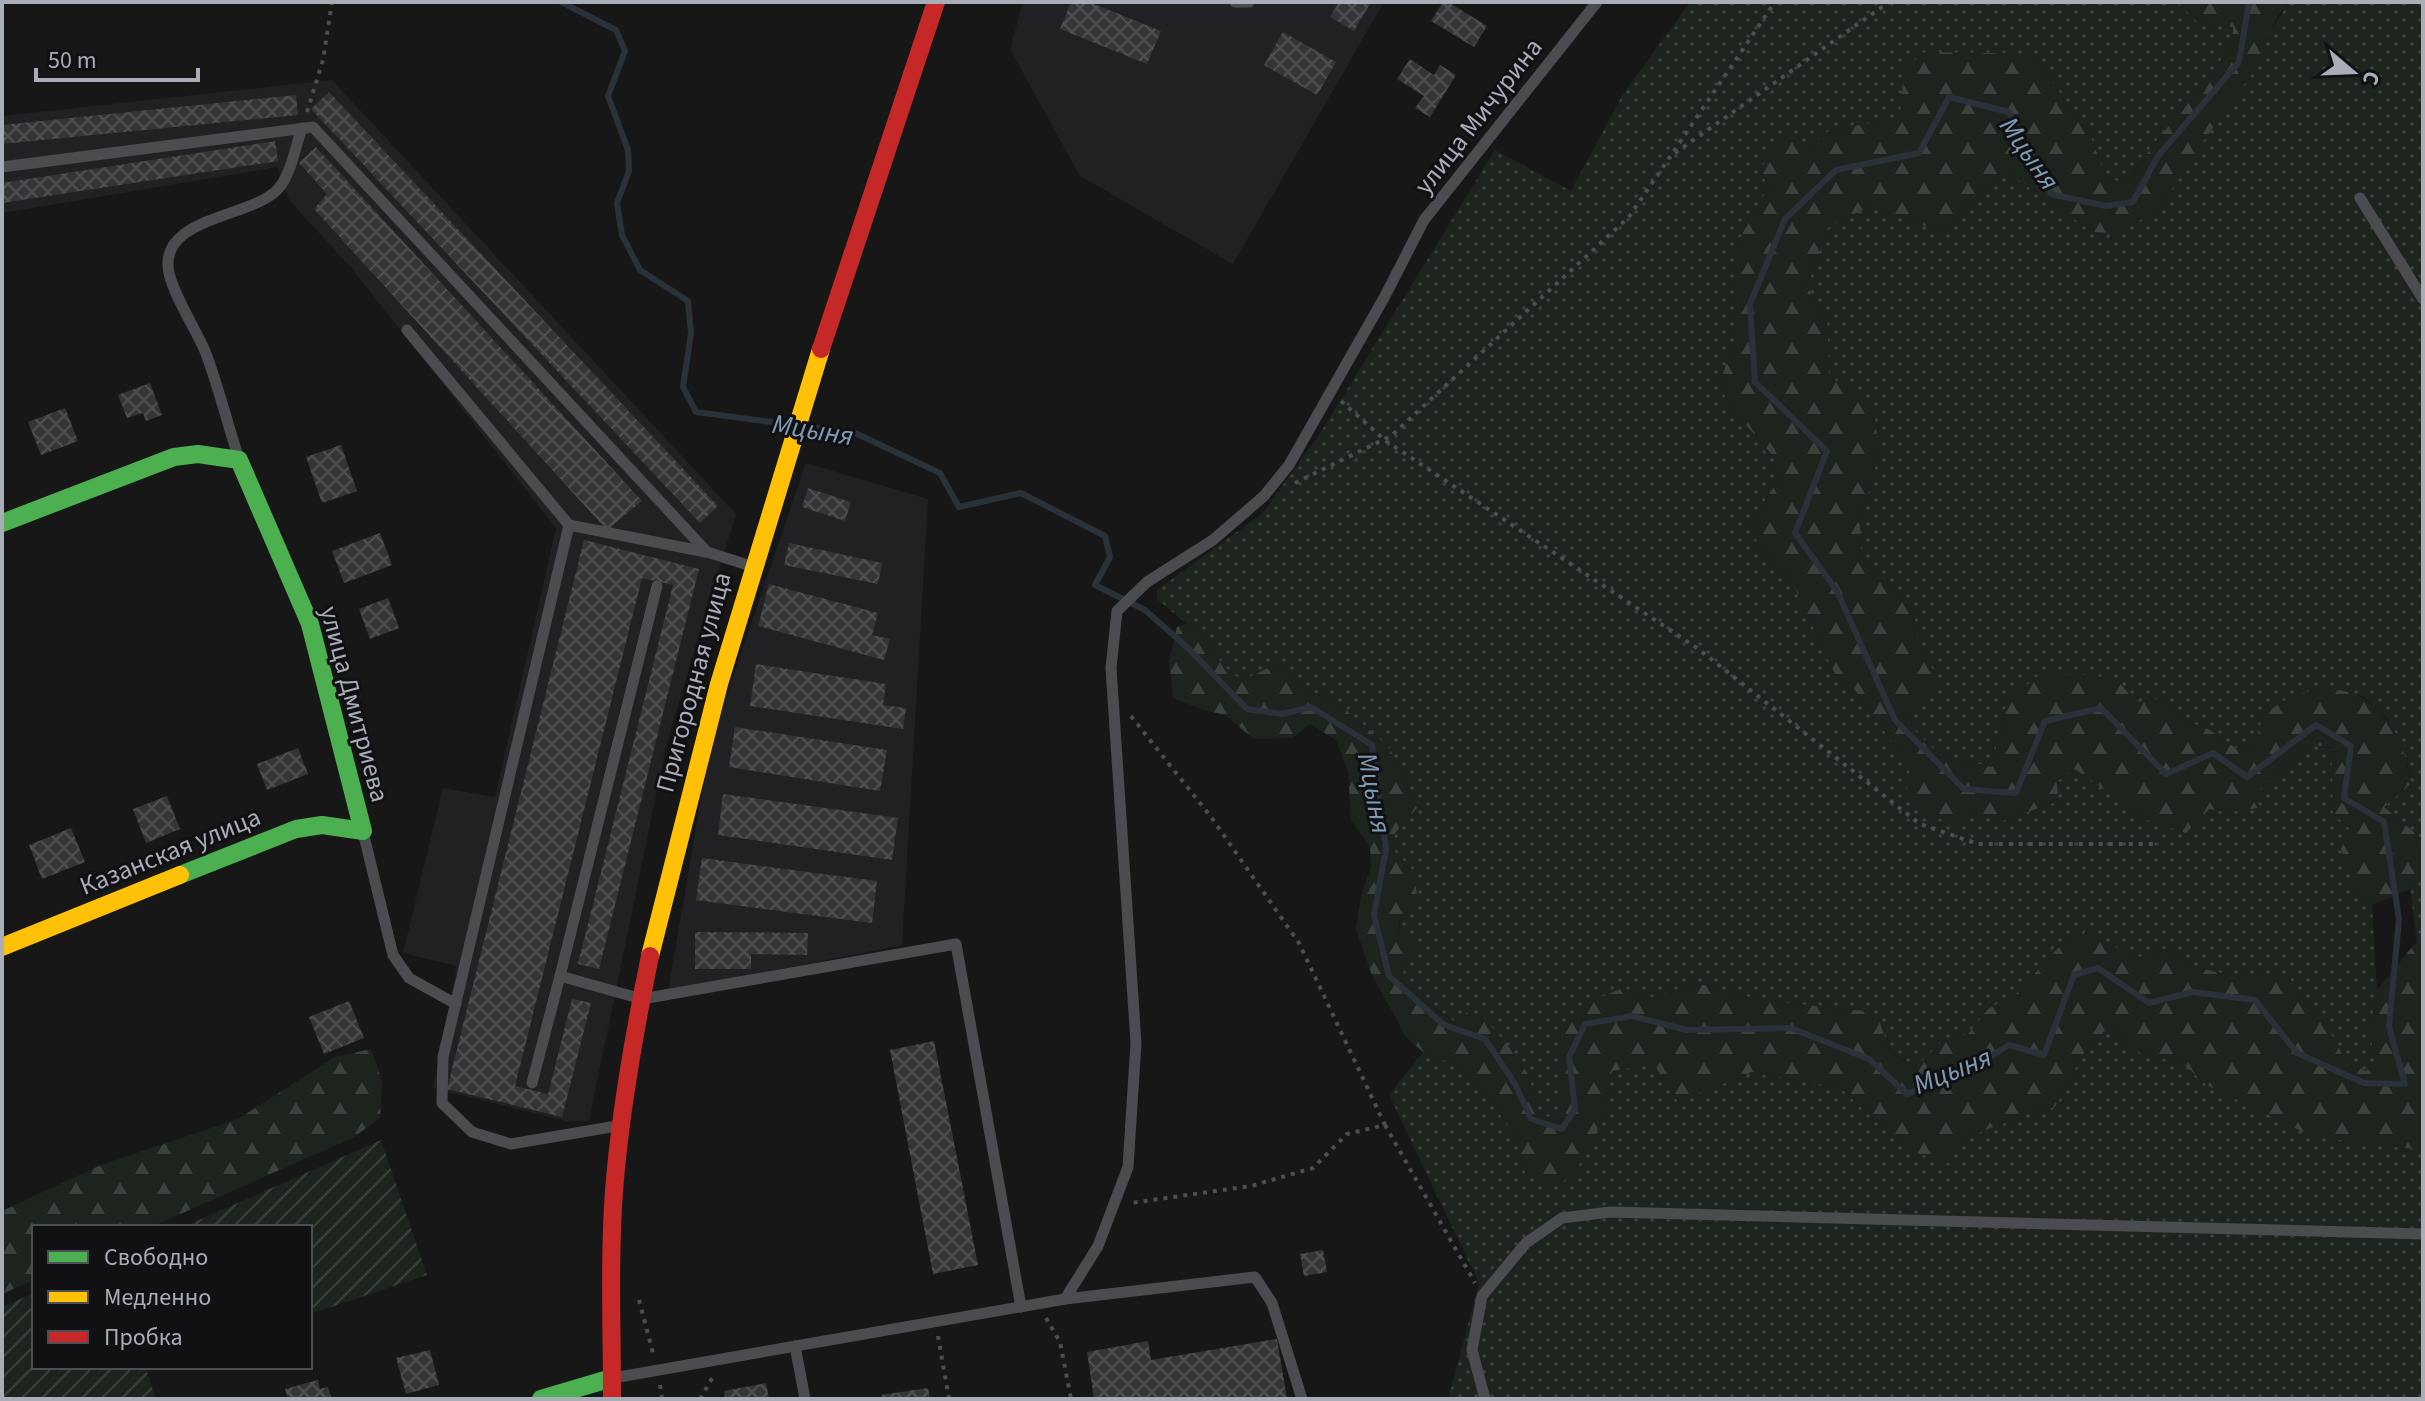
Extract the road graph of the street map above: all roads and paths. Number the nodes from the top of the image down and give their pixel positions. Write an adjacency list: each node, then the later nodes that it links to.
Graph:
1 (332, 2): 8 (path)
2 (936, 2): 20 (street, Пригородная улица)
3 (1235, 2): 4 (lane)
4 (1249, 2)
5 (1597, 2): 14 (lane, улица Мичурина)
6 (1775, 2): 9 (path)
7 (1889, 2): 9 (path)
8 (302, 128): 10 (lane); 15 (lane); 19 (lane)
9 (1670, 156): 16 (path)
10 (2, 167)
11 (2360, 198): 12 (lane)
12 (2423, 299)
13 (407, 330): 18 (lane)
14 (1331, 392): 16 (lane, улица Мичурина); 24 (path)
15 (239, 460): 17 (street); 23 (street, улица Дмитриева)
16 (1264, 496): 22 (lane, улица Мичурина)
17 (2, 523)
18 (569, 525): 19 (lane); 28 (lane)
19 (707, 552): 20 (lane)
20 (751, 567): 27 (street, Пригородная улица)
21 (657, 586): 26 (lane)
22 (1112, 692): 30 (path); 32 (lane)
23 (363, 831): 25 (street, Казанская улица); 28 (lane)
24 (2159, 844)
25 (2, 947)
26 (560, 976): 27 (lane); 29 (lane)
27 (642, 999): 31 (street, Пригородная улица); 37 (lane)
28 (456, 1004): 31 (lane)
29 (532, 1083)
30 (1385, 1125): 32 (path); 34 (path)
31 (621, 1126): 40 (street, Пригородная улица)
32 (1113, 1206): 35 (lane)
33 (2423, 1234): 34 (lane)
34 (1482, 1296): 47 (lane)
35 (1065, 1299): 36 (lane); 46 (lane)
36 (1038, 1304): 37 (lane); 45 (path)
37 (1021, 1307): 38 (lane)
38 (935, 1322): 39 (lane); 44 (path)
39 (795, 1346): 40 (lane); 43 (lane)
40 (612, 1378): 41 (street); 42 (street, Пригородная улица)
41 (541, 1399)
42 (612, 1399)
43 (805, 1399)
44 (949, 1399)
45 (1071, 1399)
46 (1302, 1399)
47 (1485, 1399)

